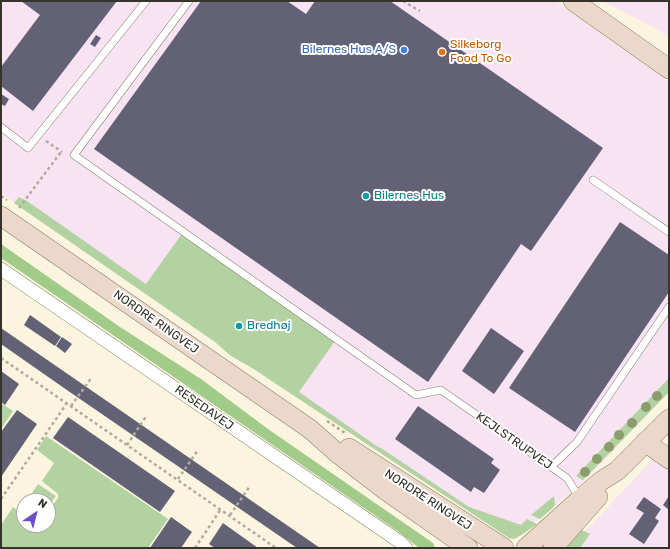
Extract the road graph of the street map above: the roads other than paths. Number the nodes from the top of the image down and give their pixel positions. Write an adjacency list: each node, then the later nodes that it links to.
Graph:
1 (146, 1): 5 (lane)
2 (189, 1): 15 (lane, KEJLSTRUPVEJ)
3 (573, 1): 4 (main road)
4 (669, 69)
5 (1, 127)
6 (593, 180): 8 (lane)
7 (1, 216): 12 (main road, NORDRE RINGVEJ)
8 (669, 232)
9 (1, 269): 18 (street, RESEDAVEJ)
10 (669, 307): 15 (lane)
11 (669, 419): 13 (main road)
12 (310, 429): 19 (main road, NORDRE RINGVEJ); 20 (main road, NORDRE RINGVEJ)
13 (645, 442): 14 (main road); 16 (main road)
14 (669, 459)
15 (551, 467): 17 (lane, KEJLSTRUPVEJ)
16 (617, 471): 17 (main road); 22 (main road)
17 (580, 499): 21 (main road)
18 (406, 548)
19 (468, 548)
20 (504, 548)
21 (526, 548)
22 (553, 548)

